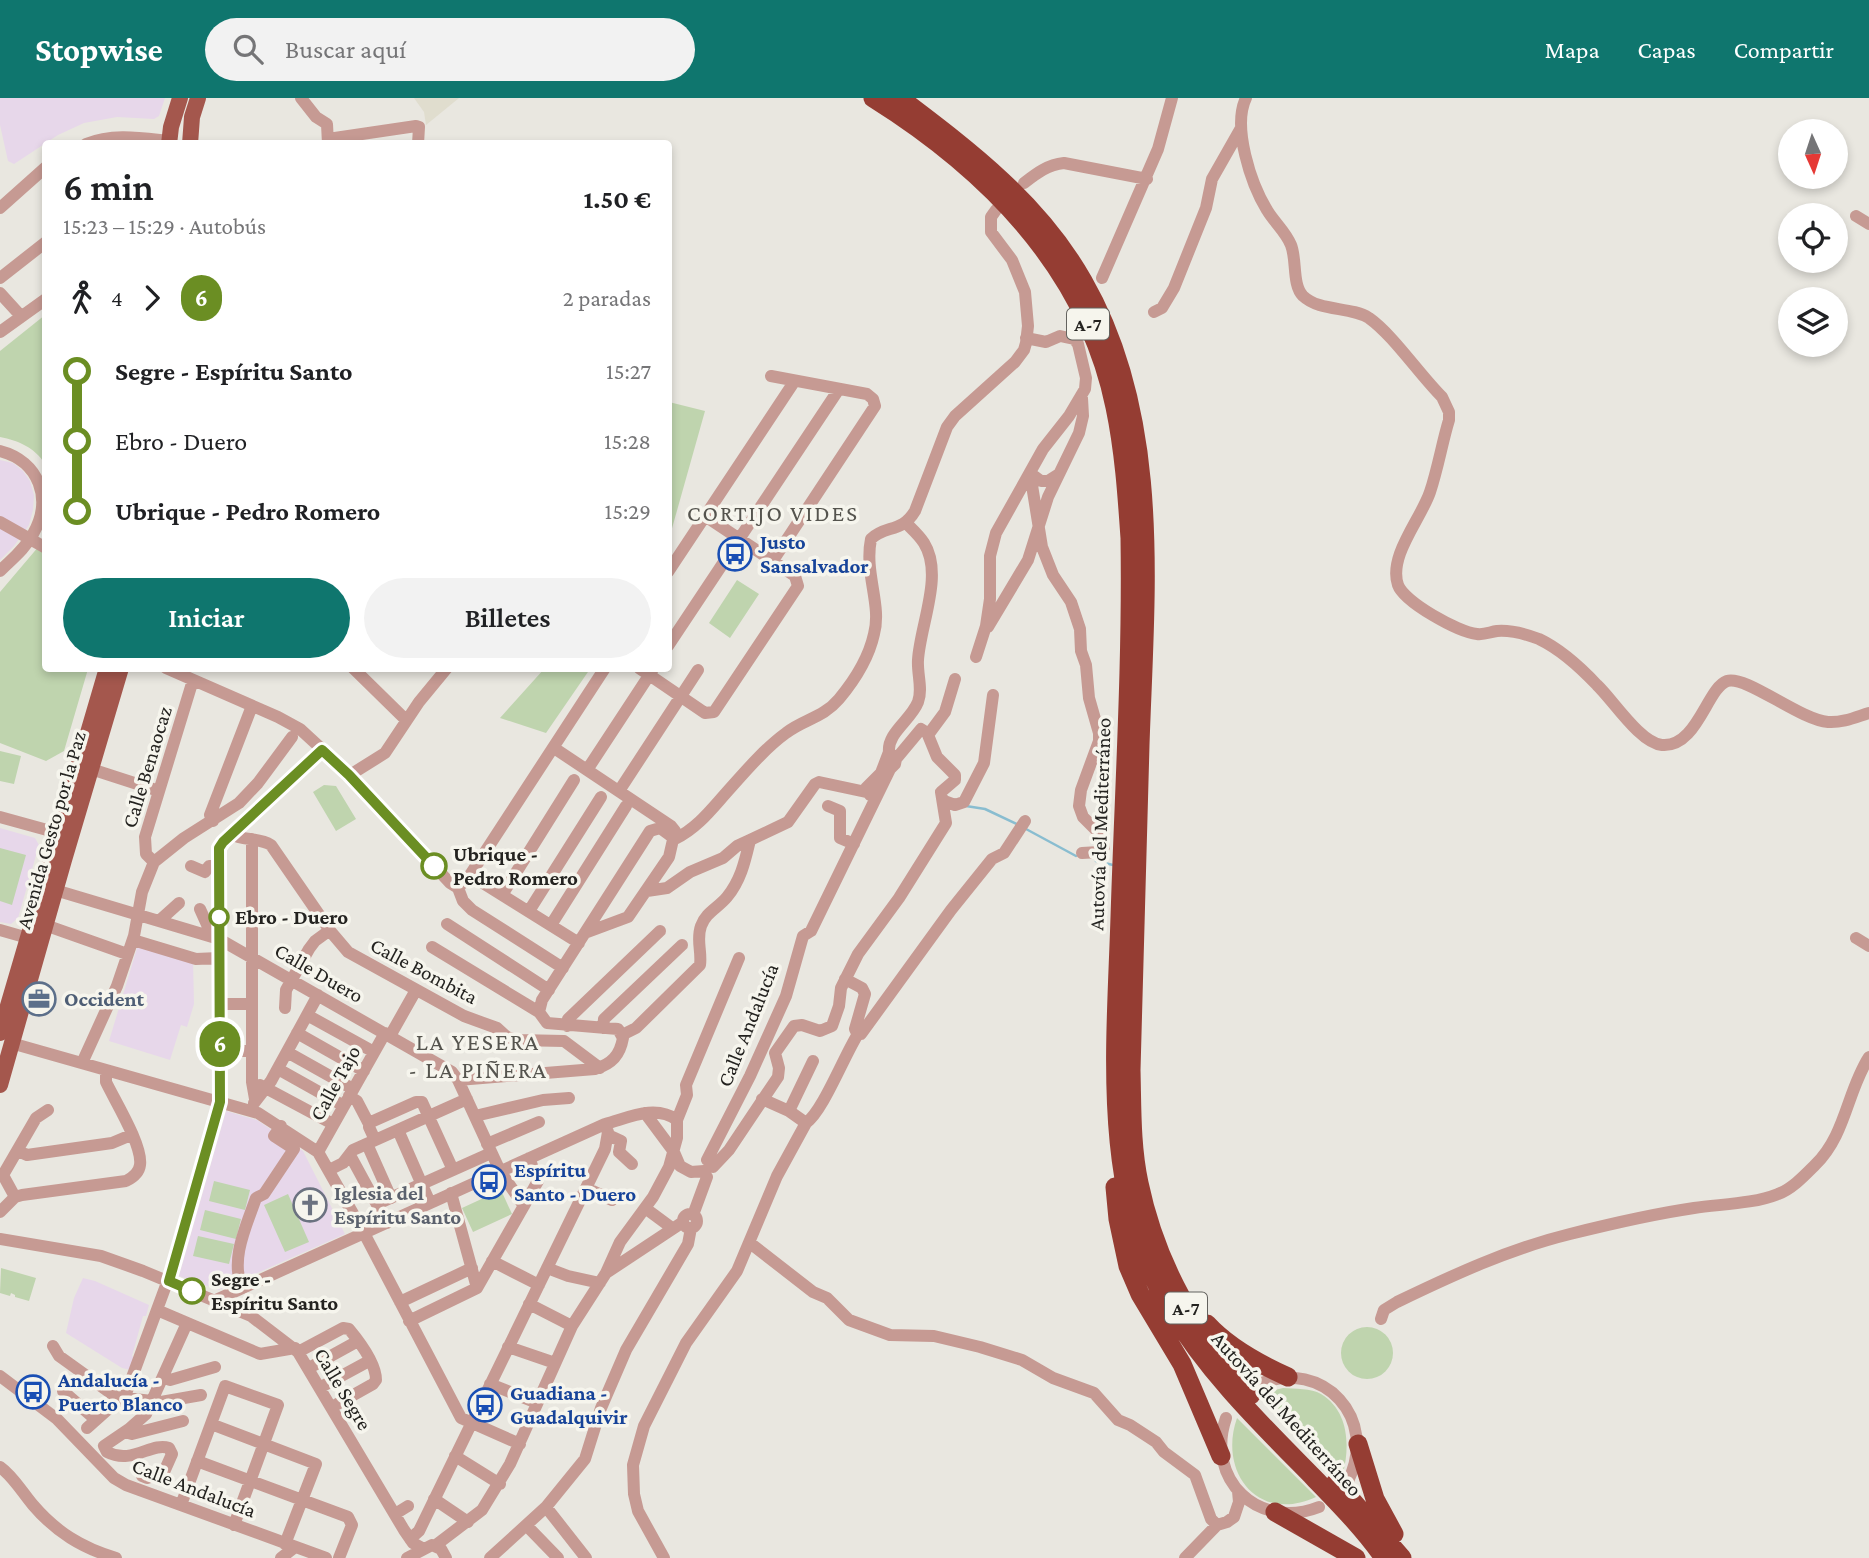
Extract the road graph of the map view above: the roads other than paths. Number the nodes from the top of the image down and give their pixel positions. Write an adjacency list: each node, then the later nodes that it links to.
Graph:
1 (180, 98): 11 (main road)
2 (198, 98): 12 (main road)
3 (301, 98): 13 (street)
4 (873, 98): 50 (highway, Autovía del Mediterráneo / A-7)
5 (900, 98): 50 (highway, Autovía del Mediterráneo / A-7)
6 (1172, 98): 17 (street)
7 (1246, 98): 8 (street)
8 (1241, 128): 28 (street); 67 (street)
9 (97, 140): 10 (street)
10 (154, 140)
11 (169, 140)
12 (190, 140)
13 (328, 140)
14 (333, 140): 15 (street)
15 (418, 140)
16 (42, 171): 19 (street)
17 (1147, 179): 18 (street); 25 (street)
18 (1024, 183)
19 (0, 208)
20 (996, 210): 31 (street)
21 (1856, 216): 22 (street)
22 (1869, 224)
23 (42, 245): 24 (street)
24 (0, 278)
25 (1102, 278)
26 (0, 293): 29 (street)
27 (42, 301): 29 (street)
28 (1153, 312)
29 (20, 315): 30 (street)
30 (0, 332)
31 (1027, 338): 35 (street); 42 (street)
32 (771, 376): 33 (street)
33 (794, 382): 34 (street); 39 (street)
34 (839, 389): 44 (street); 46 (street)
35 (1082, 397): 37 (street); 38 (street)
36 (0, 451): 43 (street)
37 (1030, 473): 38 (street); 40 (street); 49 (street)
38 (1059, 474): 40 (street)
39 (705, 516): 44 (street); 47 (street)
40 (1040, 520): 49 (street); 94 (street)
41 (0, 522): 43 (street)
42 (906, 523): 73 (street, Calle Andalucía); 90 (street)
43 (31, 538): 45 (street); 48 (street)
44 (739, 540): 46 (street); 51 (street)
45 (42, 545)
46 (772, 562): 65 (street)
47 (672, 566)
48 (0, 571)
49 (984, 633): 52 (street)
50 (1136, 636): 129 (highway, Autovía del Mediterráneo / A-7)
51 (672, 640)
52 (976, 657)
53 (698, 670): 65 (street)
54 (106, 672): 88 (main road, Avenida Gesto por la Paz)
55 (120, 672): 74 (main road, Avenida Gesto por la Paz)
56 (175, 672): 63 (street)
57 (360, 672): 68 (street)
58 (444, 672): 68 (street)
59 (602, 672): 71 (street)
60 (646, 672): 75 (street)
61 (648, 672): 65 (street)
62 (955, 679): 69 (street)
63 (193, 680): 66 (street); 78 (street, Calle Benaocaz)
64 (993, 695): 82 (street)
65 (681, 696): 79 (street)
66 (252, 706): 72 (street); 86 (street)
67 (1869, 712)
68 (406, 720): 76 (street)
69 (929, 734): 73 (street, Calle Andalucía); 82 (street)
70 (292, 737): 86 (street)
71 (554, 748): 75 (street); 98 (street)
72 (322, 750): 76 (street); 89 (street)
73 (892, 760): 80 (street, Calle Andalucía)
74 (91, 769): 78 (street); 100 (main road, Avenida Gesto por la Paz)
75 (587, 770): 79 (street)
76 (349, 775): 99 (street)
77 (574, 780): 102 (street)
78 (159, 791): 95 (street, Calle Benaocaz)
79 (619, 791): 90 (street)
80 (873, 792): 92 (street); 93 (street, Calle Andalucía)
81 (601, 797): 105 (street)
82 (939, 798): 127 (street)
83 (626, 806): 110 (street)
84 (828, 806): 93 (street)
85 (0, 817): 88 (street)
86 (213, 821): 95 (street)
87 (1026, 821): 142 (street)
88 (58, 833): 116 (main road, Avenida Gesto por la Paz)
89 (231, 834): 91 (street, Calle Bombita); 96 (street)
90 (675, 838): 101 (street); 117 (street)
91 (252, 839): 112 (street, Calle Bombita); 124 (street)
92 (750, 840): 101 (street); 143 (street)
93 (854, 844): 189 (street, Calle Andalucía)
94 (1082, 853)
95 (154, 862): 106 (street)
96 (219, 866): 97 (street); 114 (street)
97 (195, 872)
98 (470, 875): 99 (street); 102 (street)
99 (458, 888): 126 (street)
100 (55, 890): 106 (street, Calle Duero); 109 (main road, Avenida Gesto por la Paz)
101 (647, 891): 117 (street)
102 (502, 895): 105 (street)
103 (179, 903): 107 (street)
104 (200, 909): 114 (street)
105 (528, 911): 110 (street)
106 (137, 915): 107 (street, Calle Duero); 118 (street)
107 (159, 921): 114 (street, Calle Duero)
108 (447, 924): 131 (street)
109 (45, 925): 122 (street); 144 (main road, Avenida Gesto por la Paz)
110 (551, 925): 117 (street)
111 (0, 930): 116 (street)
112 (330, 930): 128 (street); 130 (street, Calle Bombita)
113 (660, 931): 138 (street)
114 (214, 933): 123 (street); 124 (street, Calle Duero)
115 (1856, 937): 120 (street)
116 (28, 938): 144 (main road, Avenida Gesto por la Paz)
117 (582, 938): 126 (street)
118 (133, 940): 122 (street); 123 (street)
119 (682, 945): 139 (street)
120 (1869, 946)
121 (432, 947): 136 (street)
122 (128, 954): 151 (street)
123 (219, 958): 133 (street)
124 (252, 958): 128 (street, Calle Duero); 134 (street)
125 (740, 958): 171 (street)
126 (563, 968): 131 (street)
127 (845, 978): 142 (street); 163 (street)
128 (292, 981): 132 (street, Calle Duero); 135 (street)
129 (1126, 987): 172 (highway, Autovía del Mediterráneo / A-7); 194 (highway, Autovía del Mediterráneo / A-7)
130 (416, 990): 141 (street, Calle Tajo); 152 (street, Calle Bombita)
131 (549, 990): 136 (street)
132 (318, 995): 137 (street); 141 (street, Calle Duero)
133 (220, 1004): 134 (street); 145 (street)
134 (252, 1004): 146 (street)
135 (285, 1008)
136 (539, 1012): 138 (street)
137 (307, 1015): 140 (street); 148 (street)
138 (568, 1026): 139 (street)
139 (603, 1028): 143 (street)
140 (297, 1033): 147 (street); 155 (street)
141 (387, 1034): 148 (street, Calle Tajo); 156 (street, Calle Duero)
142 (858, 1034): 176 (street)
143 (622, 1035): 152 (street)
144 (6, 1038): 151 (street); 158 (main road, Avenida Gesto por la Paz)
145 (220, 1051): 146 (street); 164 (street)
146 (252, 1051): 157 (street)
147 (287, 1052): 153 (street); 160 (street)
148 (374, 1052): 155 (street, Calle Tajo)
149 (1869, 1057): 223 (street)
150 (813, 1061): 167 (street)
151 (82, 1063): 154 (street)
152 (600, 1068): 156 (street)
153 (278, 1069): 159 (street); 160 (street)
154 (106, 1070): 164 (street); 180 (street)
155 (363, 1071): 160 (street, Calle Tajo)
156 (458, 1080): 162 (street, Calle Duero)
157 (252, 1082): 159 (street); 165 (street)
158 (0, 1085)
159 (267, 1087): 165 (street); 174 (street)
160 (349, 1097): 174 (street, Calle Tajo); 175 (street)
161 (569, 1098): 169 (street)
162 (467, 1099): 168 (street); 169 (street, Calle Duero)
163 (762, 1099): 167 (street); 189 (street)
164 (220, 1102): 165 (street); 215 (street)
165 (253, 1105): 177 (street)
166 (47, 1110): 183 (street)
167 (789, 1111): 176 (street)
168 (429, 1116): 175 (street); 178 (street); 191 (street)
169 (475, 1116): 182 (street, Calle Duero)
170 (648, 1117): 171 (street); 179 (street); 185 (street)
171 (677, 1120): 185 (street)
172 (1118, 1120): 257 (highway); 290 (highway, Autovía del Mediterráneo / A-7)
173 (539, 1122): 182 (street)
174 (333, 1124): 184 (street, Calle Tajo)
175 (369, 1124): 181 (street)
176 (806, 1124): 210 (street)
177 (281, 1126): 184 (street); 217 (street)
178 (398, 1130): 181 (street); 195 (street)
179 (607, 1130): 187 (street); 188 (street); 196 (street)
180 (131, 1135): 183 (street); 198 (street)
181 (371, 1142): 186 (street); 199 (street)
182 (489, 1148): 191 (street); 192 (street, Calle Duero)
183 (18, 1150): 193 (street)
184 (318, 1152): 190 (street)
185 (674, 1152): 189 (street); 205 (street)
186 (350, 1155): 190 (street); 202 (street)
187 (528, 1158): 192 (street); 203 (street)
188 (632, 1164)
189 (708, 1169): 207 (street)
190 (329, 1170): 208 (street)
191 (453, 1170): 195 (street)
192 (500, 1171): 197 (street); 203 (street, Calle Duero)
193 (2, 1175): 198 (street)
194 (1138, 1180): 238 (highway); 291 (highway, Autovía del Mediterráneo / A-7)
195 (422, 1184): 199 (street); 201 (street)
196 (586, 1188): 200 (street); 213 (street)
197 (452, 1193): 201 (street); 212 (street)
198 (15, 1197): 204 (street)
199 (391, 1198): 202 (street)
200 (612, 1200)
201 (430, 1202): 206 (street)
202 (377, 1204): 206 (street)
203 (524, 1206): 211 (street)
204 (0, 1212)
205 (637, 1214): 207 (street); 214 (street)
206 (387, 1223): 208 (street)
207 (685, 1223): 214 (street); 269 (street)
208 (364, 1233): 217 (street); 220 (street)
209 (0, 1239): 215 (street, Calle Segre)
210 (750, 1243): 275 (street); 287 (street)
211 (492, 1261): 216 (street); 218 (street)
212 (472, 1268): 218 (street); 220 (street)
213 (547, 1268): 214 (street); 216 (street)
214 (603, 1278): 226 (street)
215 (169, 1281): 219 (street, Calle Segre); 222 (street)
216 (538, 1285): 221 (street)
217 (242, 1288): 219 (street)
218 (477, 1288): 224 (street)
219 (216, 1300): 231 (street, Calle Segre)
220 (400, 1302): 224 (street)
221 (529, 1304): 226 (street); 230 (street)
222 (157, 1310): 225 (street); 244 (street)
223 (1381, 1319)
224 (409, 1321): 250 (street)
225 (187, 1323): 227 (street); 231 (street); 237 (street)
226 (572, 1326): 233 (street)
227 (194, 1337)
228 (358, 1341): 231 (street); 232 (street); 235 (street)
229 (53, 1346): 244 (street)
230 (508, 1347): 233 (street); 239 (street)
231 (297, 1350): 235 (street, Calle Segre)
232 (369, 1361): 241 (street); 247 (street)
233 (555, 1363): 246 (street)
234 (215, 1367): 237 (street)
235 (309, 1368): 241 (street, Calle Segre)
236 (0, 1376): 267 (street, Calle Andalucía)
237 (163, 1377): 245 (street)
238 (1288, 1377): 240 (street); 255 (street)
239 (490, 1384): 246 (street); 250 (street)
240 (1259, 1384)
241 (321, 1387): 247 (street, Calle Segre)
242 (63, 1391): 244 (street)
243 (201, 1395): 245 (street)
244 (124, 1399): 245 (street)
245 (153, 1401): 252 (street)
246 (537, 1403): 254 (street)
247 (332, 1406): 272 (street, Calle Segre)
248 (1226, 1418): 257 (street)
249 (183, 1421): 252 (street)
250 (472, 1422): 254 (street); 256 (street)
251 (211, 1424): 253 (street); 253 (street); 258 (street)
252 (125, 1432): 260 (street)
253 (264, 1444): 261 (street); 266 (street)
254 (520, 1444): 263 (street)
255 (1358, 1444): 262 (street); 292 (highway)
256 (455, 1456): 263 (street); 265 (street)
257 (1221, 1456): 264 (street)
258 (197, 1461): 261 (street); 267 (street)
259 (0, 1467): 280 (street)
260 (142, 1476)
261 (250, 1481): 266 (street); 274 (street)
262 (1348, 1481)
263 (500, 1483): 273 (street)
264 (1238, 1491): 271 (street); 275 (street)
265 (434, 1499): 273 (street); 278 (street)
266 (302, 1500): 277 (street); 282 (street)
267 (181, 1505): 274 (street, Calle Andalucía)
268 (408, 1506): 272 (street)
269 (545, 1507): 276 (street); 286 (street)
270 (1319, 1507): 271 (street)
271 (1275, 1512): 289 (highway)
272 (395, 1514): 278 (street, Calle Segre)
273 (468, 1522): 278 (street)
274 (234, 1525): 277 (street, Calle Andalucía)
275 (1217, 1525): 288 (street)
276 (527, 1526): 284 (street); 285 (street)
277 (290, 1545): 279 (street, Calle Andalucía); 281 (street)
278 (414, 1550): 283 (street, Calle Segre)
279 (318, 1557)
280 (116, 1558)
281 (281, 1558)
282 (339, 1558)
283 (446, 1558)
284 (490, 1558)
285 (558, 1558)
286 (586, 1558)
287 (664, 1558)
288 (1185, 1558)
289 (1356, 1558)
290 (1384, 1558)
291 (1402, 1558)
292 (1411, 1558)

